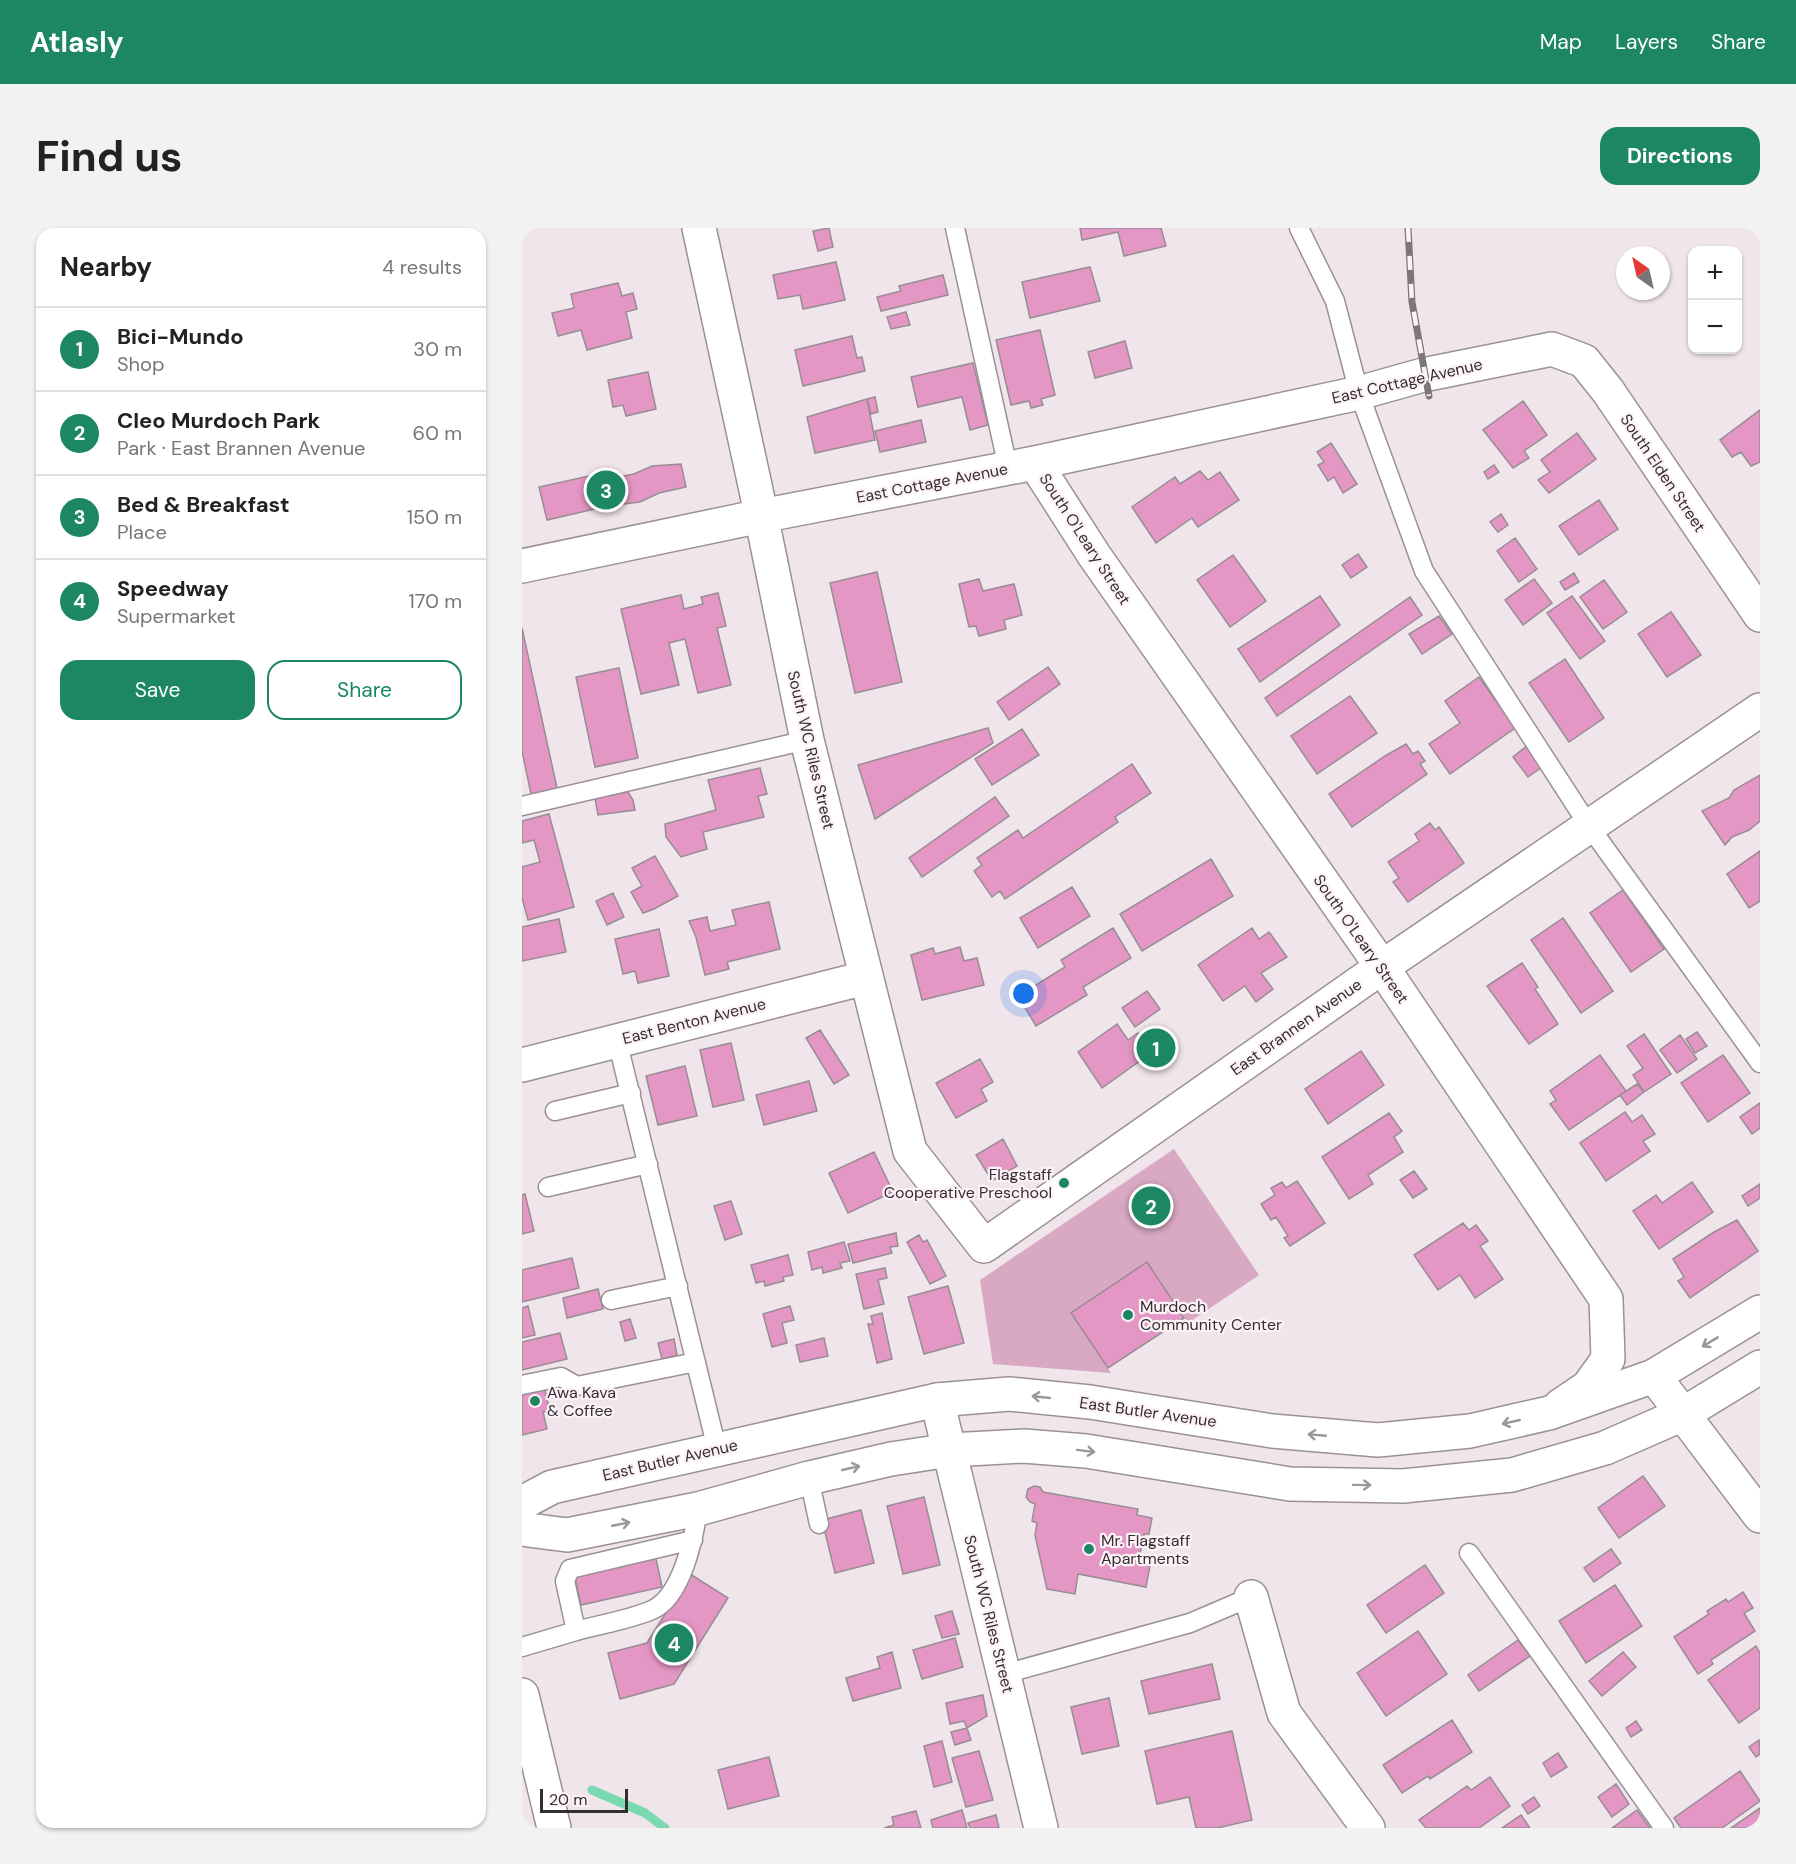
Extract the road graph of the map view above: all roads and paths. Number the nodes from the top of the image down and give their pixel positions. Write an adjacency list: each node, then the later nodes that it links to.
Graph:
1 (699, 228): 7 (street, South WC Riles Street)
2 (955, 228): 6 (lane)
3 (1299, 228): 5 (lane)
4 (1552, 349): 5 (street, East Cottage Avenue); 9 (street, South Elden Street)
5 (1359, 393): 6 (street, East Cottage Avenue); 13 (lane)
6 (1022, 465): 7 (street, East Cottage Avenue); 14 (street, South O'Leary Street)
7 (761, 516): 8 (street, East Cottage Avenue); 11 (street, South WC Riles Street)
8 (522, 566)
9 (1760, 615)
10 (1760, 710): 13 (street, East Brannen Avenue)
11 (807, 740): 12 (lane); 15 (street, South WC Riles Street)
12 (522, 806)
13 (1589, 826): 14 (street, East Brannen Avenue); 17 (lane)
14 (1382, 967): 23 (street, East Brannen Avenue); 32 (street, South O'Leary Street)
15 (866, 978): 16 (street, East Benton Avenue); 23 (street, South WC Riles Street)
16 (617, 1040): 18 (street, East Benton Avenue); 19 (lane)
17 (1760, 1063)
18 (522, 1065)
19 (631, 1093): 20 (lane); 21 (lane)
20 (555, 1112)
21 (648, 1164): 22 (lane); 24 (lane)
22 (548, 1187)
23 (984, 1246)
24 (678, 1286): 25 (lane); 27 (lane)
25 (610, 1300)
26 (1760, 1312): 29 (street, East Butler Avenue, one-way to 29)
27 (696, 1362): 30 (lane); 34 (lane)
28 (1760, 1367): 33 (street)
29 (1654, 1376): 32 (street, East Butler Avenue); 33 (street)
30 (522, 1385)
31 (937, 1400): 32 (street, East Butler Avenue, one-way to 31); 34 (street, East Butler Avenue); 35 (street, South WC Riles Street)
32 (1549, 1413)
33 (1683, 1414): 35 (street, one-way to 33); 38 (street)
34 (717, 1449): 37 (street, East Butler Avenue)
35 (950, 1450): 36 (street, one-way to 35); 48 (street, South WC Riles Street)
36 (809, 1478): 39 (street); 40 (lane)
37 (522, 1503)
38 (1760, 1516)
39 (696, 1524): 42 (street, one-way to 39); 44 (lane); 46 (lane)
40 (819, 1524)
41 (522, 1529): 42 (street)
42 (580, 1532): 44 (lane)
43 (1469, 1553): 53 (lane)
44 (587, 1565): 46 (lane)
45 (1251, 1597): 48 (lane); 52 (street)
46 (576, 1631): 47 (lane)
47 (522, 1647)
48 (1004, 1674): 51 (street, South WC Riles Street)
49 (522, 1695): 50 (street)
50 (554, 1828)
51 (1041, 1828)
52 (1368, 1828)
53 (1664, 1828)

